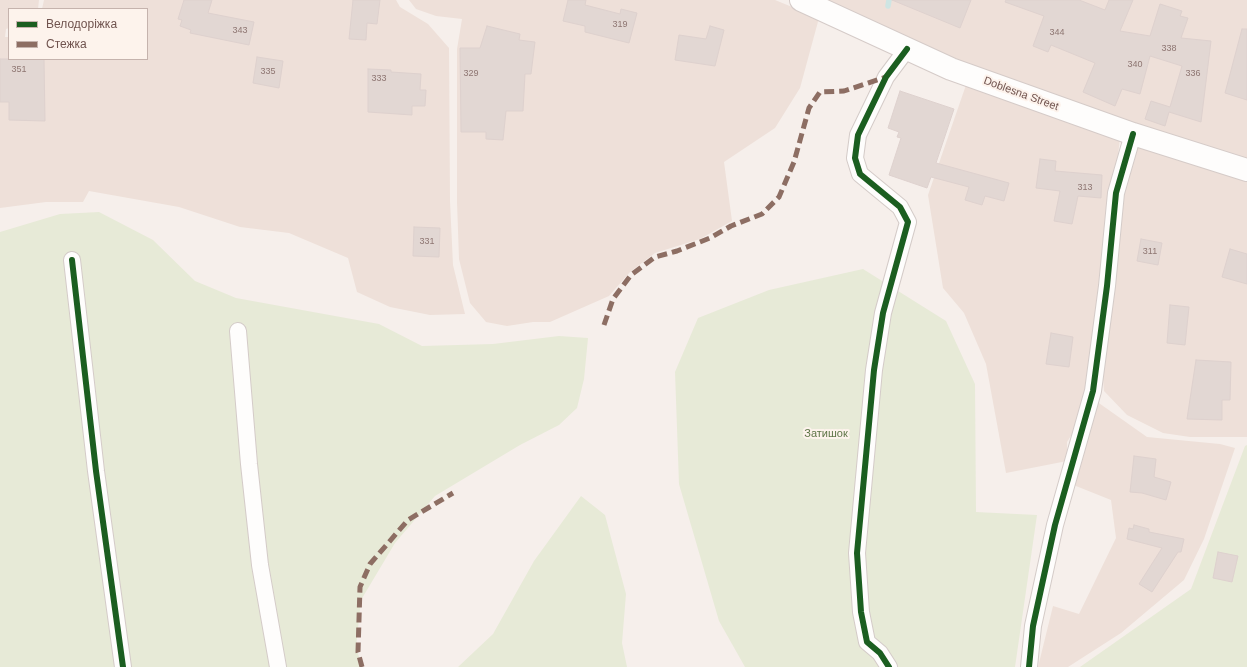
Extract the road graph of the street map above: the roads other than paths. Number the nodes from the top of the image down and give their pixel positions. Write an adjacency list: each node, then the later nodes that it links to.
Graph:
1 (801, 0): 2 (street, Doblesna Street)
2 (907, 49): 3 (street, Doblesna Street); 9 (street)
3 (1133, 134): 4 (street, Doblesna Street); 10 (street)
4 (1247, 170)
5 (72, 260): 7 (street)
6 (238, 331): 8 (street)
7 (123, 667)
8 (278, 667)
9 (889, 667)
10 (1029, 667)

